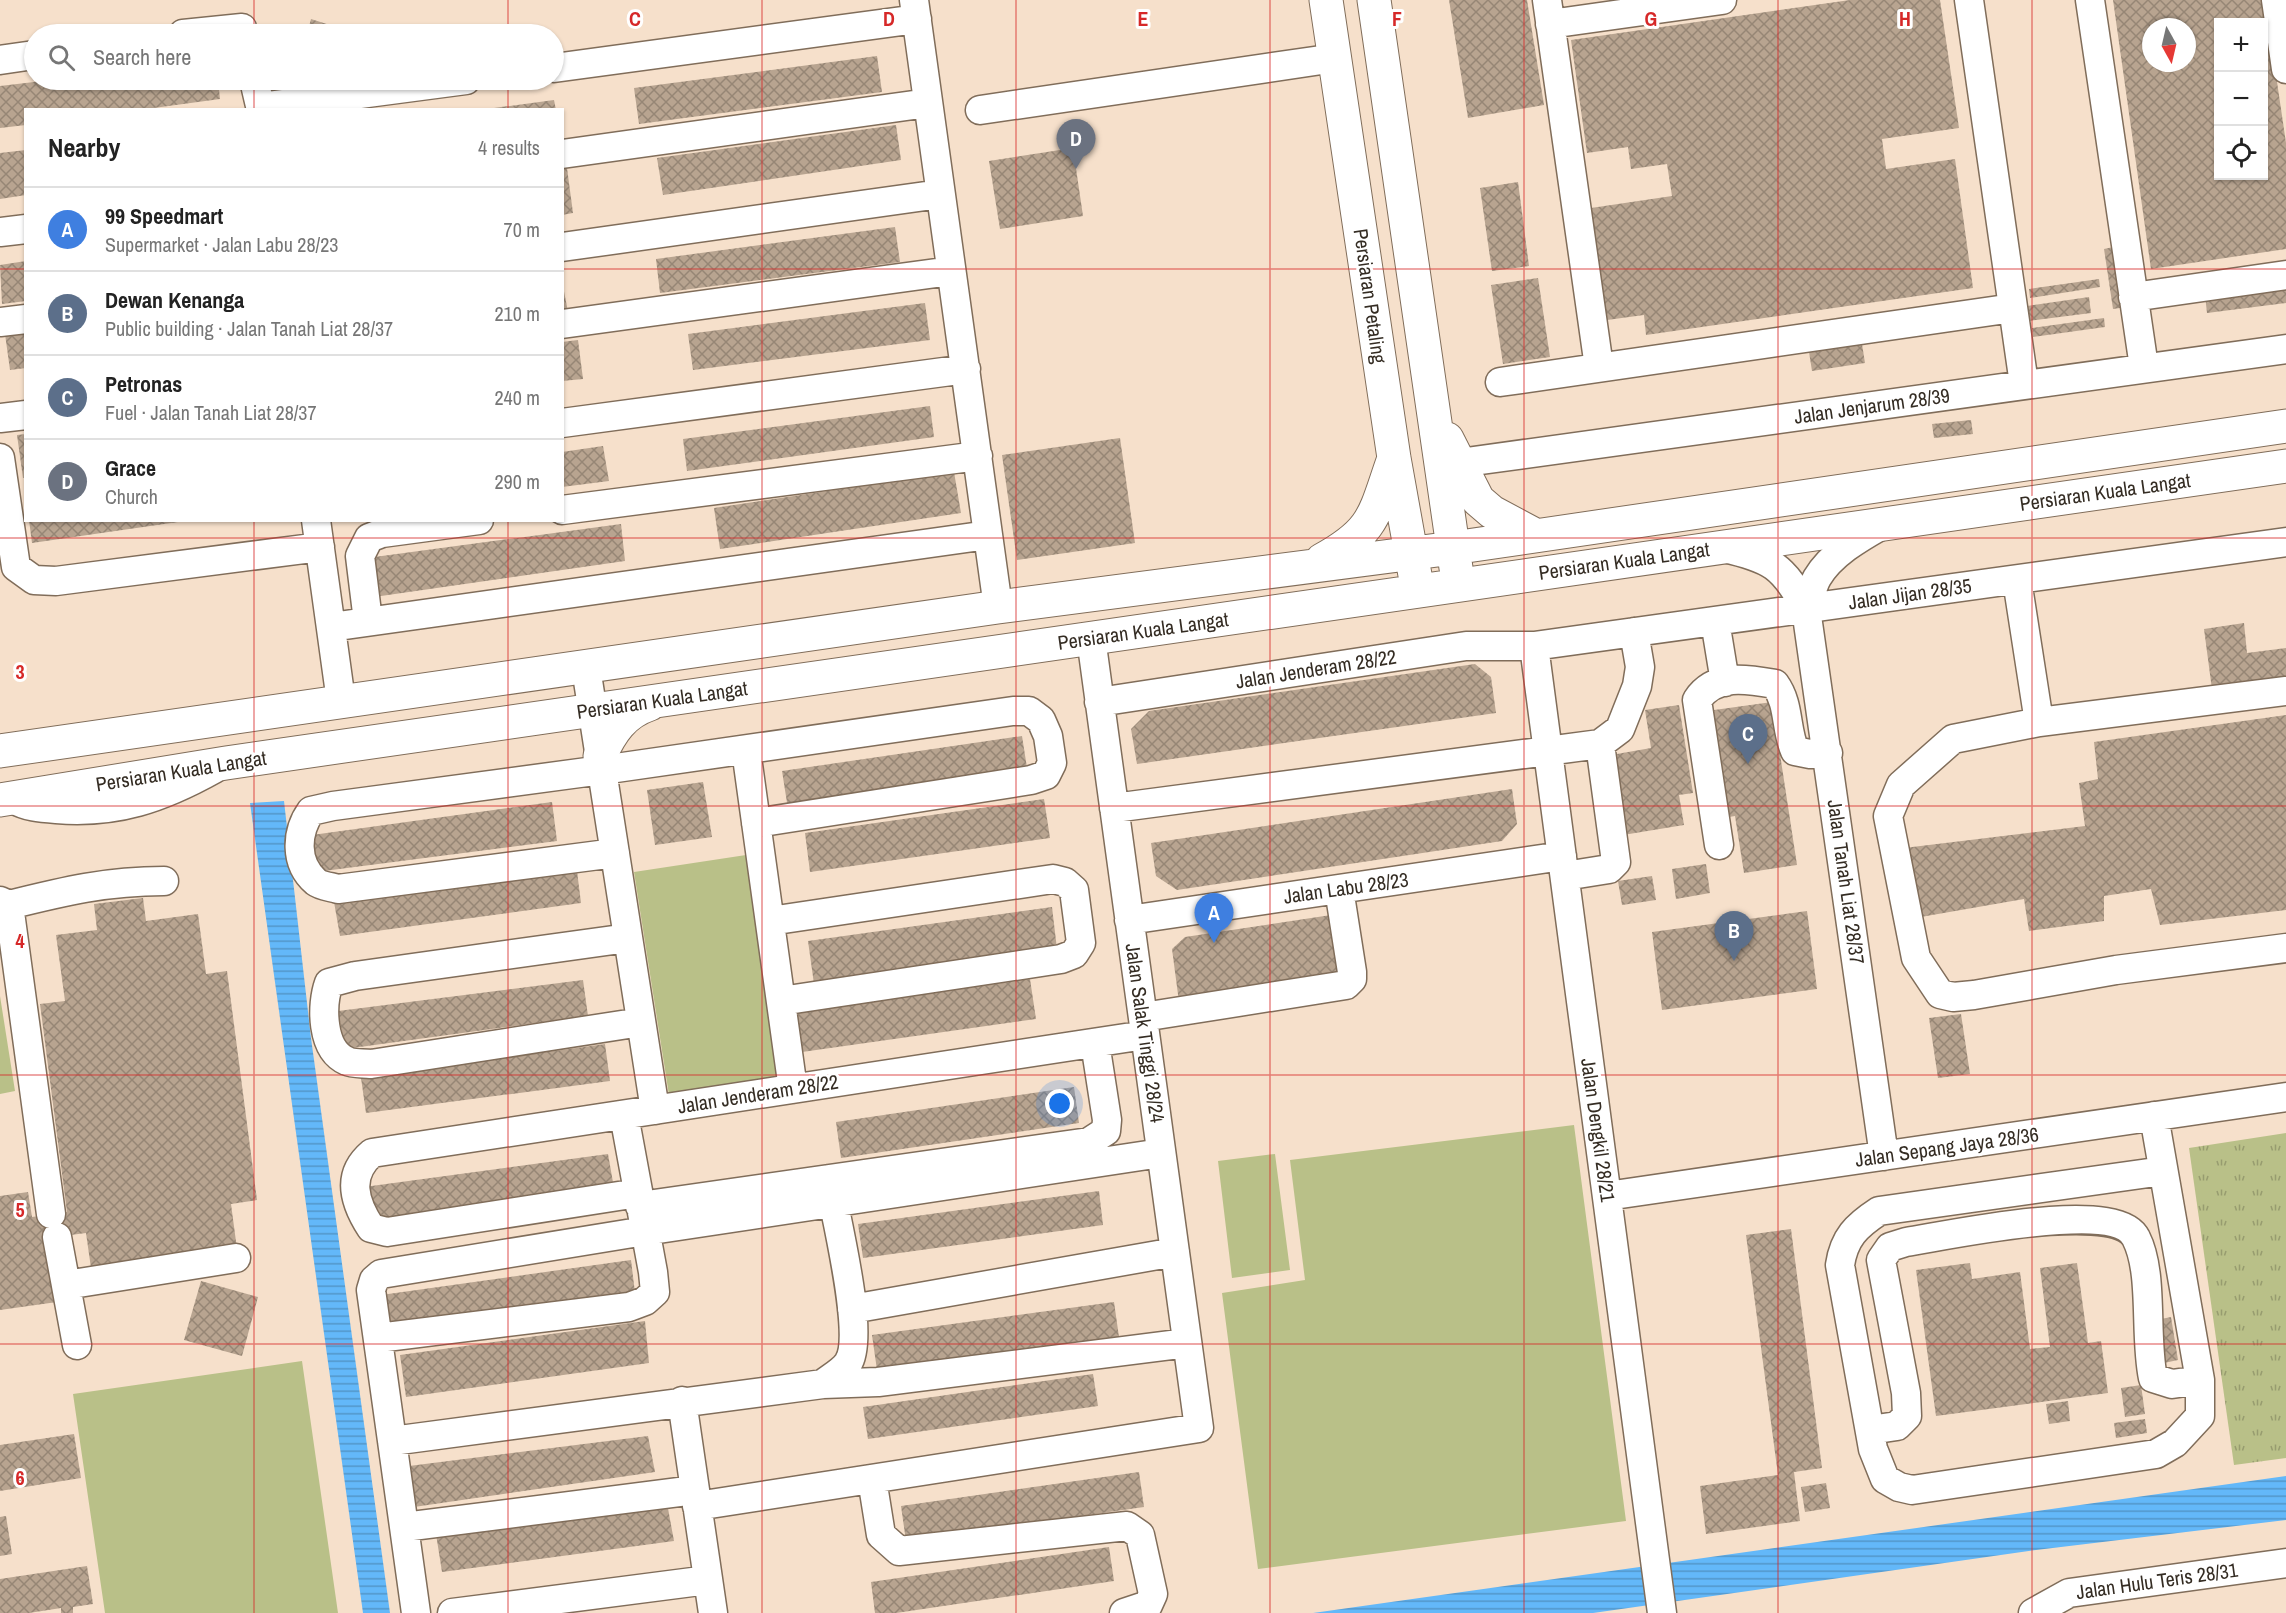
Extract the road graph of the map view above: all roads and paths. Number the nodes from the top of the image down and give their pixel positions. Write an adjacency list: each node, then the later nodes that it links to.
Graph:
1 (1326, 0): 10 (main road, Persiaran Petaling)
2 (1374, 0): 37 (main road)
3 (1722, 0): 8 (street)
4 (1969, 0): 27 (street)
5 (2090, 0): 26 (street)
6 (2276, 0): 13 (street)
7 (915, 9): 12 (street); 16 (street)
8 (1548, 12): 32 (street)
9 (24, 56): 11 (street)
10 (1335, 58): 18 (street); 45 (main road, Persiaran Petaling)
11 (0, 60)
12 (564, 66)
13 (2286, 69)
14 (256, 90): 17 (street)
15 (393, 90): 17 (street)
16 (928, 103): 19 (street); 20 (street)
17 (261, 108)
18 (980, 110)
19 (564, 154)
20 (940, 194): 23 (street); 24 (street)
21 (24, 229): 22 (street)
22 (0, 232)
23 (564, 247)
24 (951, 271): 30 (street); 34 (street)
25 (2286, 275): 26 (street)
26 (2133, 297): 33 (street)
27 (2013, 308): 32 (street); 36 (street)
28 (24, 319): 29 (street)
29 (0, 322)
30 (564, 324)
31 (2286, 349): 33 (street, Jalan Jenjarum 28/39)
32 (1599, 367): 35 (street)
33 (2144, 368): 36 (street, Jalan Jenjarum 28/39)
34 (966, 369): 40 (street); 43 (street)
35 (1500, 382)
36 (2024, 384): 46 (street, Jalan Jenjarum 28/39)
37 (1432, 408): 46 (main road); 58 (main road)
38 (24, 415): 39 (street)
39 (0, 418)
40 (564, 423)
41 (2286, 426): 42 (main road, Persiaran Kuala Langat)
42 (2121, 451): 48 (main road); 55 (main road, Persiaran Kuala Langat)
43 (978, 456): 50 (street); 54 (street)
44 (0, 458): 49 (street)
45 (1394, 458): 59 (main road, Persiaran Petaling); 60 (main road)
46 (1459, 463): 55 (main road)
47 (2286, 466): 48 (main road, Persiaran Kuala Langat)
48 (2128, 489): 52 (main road, Persiaran Kuala Langat)
49 (16, 495): 53 (street)
50 (564, 510)
51 (464, 522): 66 (street)
52 (1883, 524): 57 (main road, Persiaran Kuala Langat); 65 (street)
53 (318, 534): 68 (street)
54 (988, 535): 64 (street); 66 (street)
55 (1535, 535): 58 (main road, Persiaran Kuala Langat)
56 (2286, 542): 61 (street, Jalan Jijan 28/35)
57 (1723, 547): 62 (main road, Persiaran Kuala Langat); 65 (street)
58 (1453, 548): 59 (main road, Persiaran Kuala Langat); 62 (main road)
59 (1412, 553): 60 (main road, Persiaran Kuala Langat); 63 (main road, Persiaran Petaling)
60 (1309, 566): 64 (main road, Persiaran Kuala Langat)
61 (2017, 580): 65 (street, Jalan Jijan 28/35); 80 (street)
62 (1459, 585): 63 (main road, Persiaran Kuala Langat)
63 (1417, 591): 70 (main road, Persiaran Kuala Langat)
64 (998, 607): 72 (main road, Persiaran Kuala Langat)
65 (1806, 609): 67 (street, Jalan Jijan 28/35); 85 (street, Jalan Tanah Liat 28/37)
66 (368, 621): 68 (street)
67 (1715, 621): 69 (street, Jalan Jijan 28/35); 73 (street)
68 (331, 627): 76 (street)
69 (1634, 632): 71 (street, Jalan Jijan 28/35); 81 (street)
70 (1091, 638): 75 (main road, Persiaran Kuala Langat); 77 (street, Jalan Salak Tinggi 28/24)
71 (1534, 646): 77 (street, Jalan Jenderam 28/22); 83 (street, Jalan Dengkil 28/21)
72 (586, 668): 76 (main road, Persiaran Kuala Langat); 78 (street)
73 (1725, 682): 85 (street); 90 (street)
74 (2286, 691): 80 (street)
75 (663, 700): 78 (main road, Persiaran Kuala Langat); 86 (main road)
76 (341, 701): 84 (main road, Persiaran Kuala Langat)
77 (1100, 702): 88 (street, Jalan Salak Tinggi 28/24)
78 (593, 710): 79 (main road, Persiaran Kuala Langat); 86 (street)
79 (537, 718): 86 (main road); 87 (main road, Persiaran Kuala Langat)
80 (2039, 722): 99 (street)
81 (1600, 744): 83 (street); 92 (street, Jalan Labu 28/23)
82 (746, 750): 86 (street); 89 (street); 89 (street)
83 (1548, 750): 88 (street); 92 (street, Jalan Dengkil 28/21)
84 (0, 751)
85 (1828, 753): 110 (street, Jalan Tanah Liat 28/37)
86 (600, 758): 91 (street); 91 (street)
87 (6, 800)
88 (1114, 808): 96 (street, Jalan Salak Tinggi 28/24)
89 (756, 823): 97 (street)
90 (1719, 845)
91 (615, 853): 98 (street)
92 (1563, 866): 94 (street, Jalan Labu 28/23); 114 (street, Jalan Dengkil 28/21)
93 (164, 881): 95 (street)
94 (1339, 889): 96 (street, Jalan Labu 28/23); 102 (street, Jalan Jenderam 28/22)
95 (5, 903): 119 (street)
96 (1138, 919): 102 (street, Jalan Salak Tinggi 28/24)
97 (770, 921): 100 (street); 100 (street)
98 (628, 938): 101 (street); 101 (street)
99 (2286, 948)
100 (781, 1001): 104 (street)
101 (641, 1022): 106 (street)
102 (1149, 1022): 103 (street, Jalan Jenderam 28/22); 109 (street, Jalan Salak Tinggi 28/24)
103 (1095, 1043): 104 (street, Jalan Jenderam 28/22); 112 (street)
104 (793, 1089): 106 (street, Jalan Jenderam 28/22)
105 (2286, 1097): 108 (street, Jalan Sepang Jaya 28/36)
106 (655, 1110): 107 (street, Jalan Jenderam 28/22)
107 (624, 1115): 115 (street); 115 (street, Jalan Jenderam 28/22)
108 (2154, 1116): 110 (street, Jalan Sepang Jaya 28/36); 111 (street)
109 (1161, 1153): 112 (street); 117 (street, Jalan Salak Tinggi 28/24)
110 (1884, 1156): 114 (street, Jalan Sepang Jaya 28/36)
111 (2163, 1171): 113 (street); 124 (street)
112 (831, 1191): 115 (street); 120 (street)
113 (2024, 1191): 116 (street); 127 (street)
114 (1607, 1196): 138 (street, Jalan Dengkil 28/21)
115 (641, 1210): 121 (street); 121 (street)
116 (2028, 1221): 124 (street); 127 (street)
117 (1175, 1252): 120 (street); 122 (street, Jalan Salak Tinggi 28/24)
118 (236, 1258): 119 (street)
119 (66, 1285): 123 (street)
120 (852, 1309): 125 (street)
121 (378, 1338): 128 (street)
122 (1187, 1343): 125 (street); 129 (street, Jalan Salak Tinggi 28/24)
123 (77, 1345)
124 (2200, 1380): 127 (street)
125 (823, 1384): 126 (street)
126 (682, 1401): 128 (street); 130 (street)
127 (1870, 1430)
128 (392, 1441): 131 (street)
129 (872, 1479): 130 (street); 137 (street)
130 (696, 1498): 131 (street); 133 (street)
131 (404, 1527): 134 (street)
132 (2286, 1563): 139 (street, Jalan Hulu Teris 28/31)
133 (708, 1580): 135 (street); 136 (street)
134 (416, 1613)
135 (452, 1613)
136 (713, 1613)
137 (1124, 1613)
138 (1662, 1613)
139 (2033, 1613)

